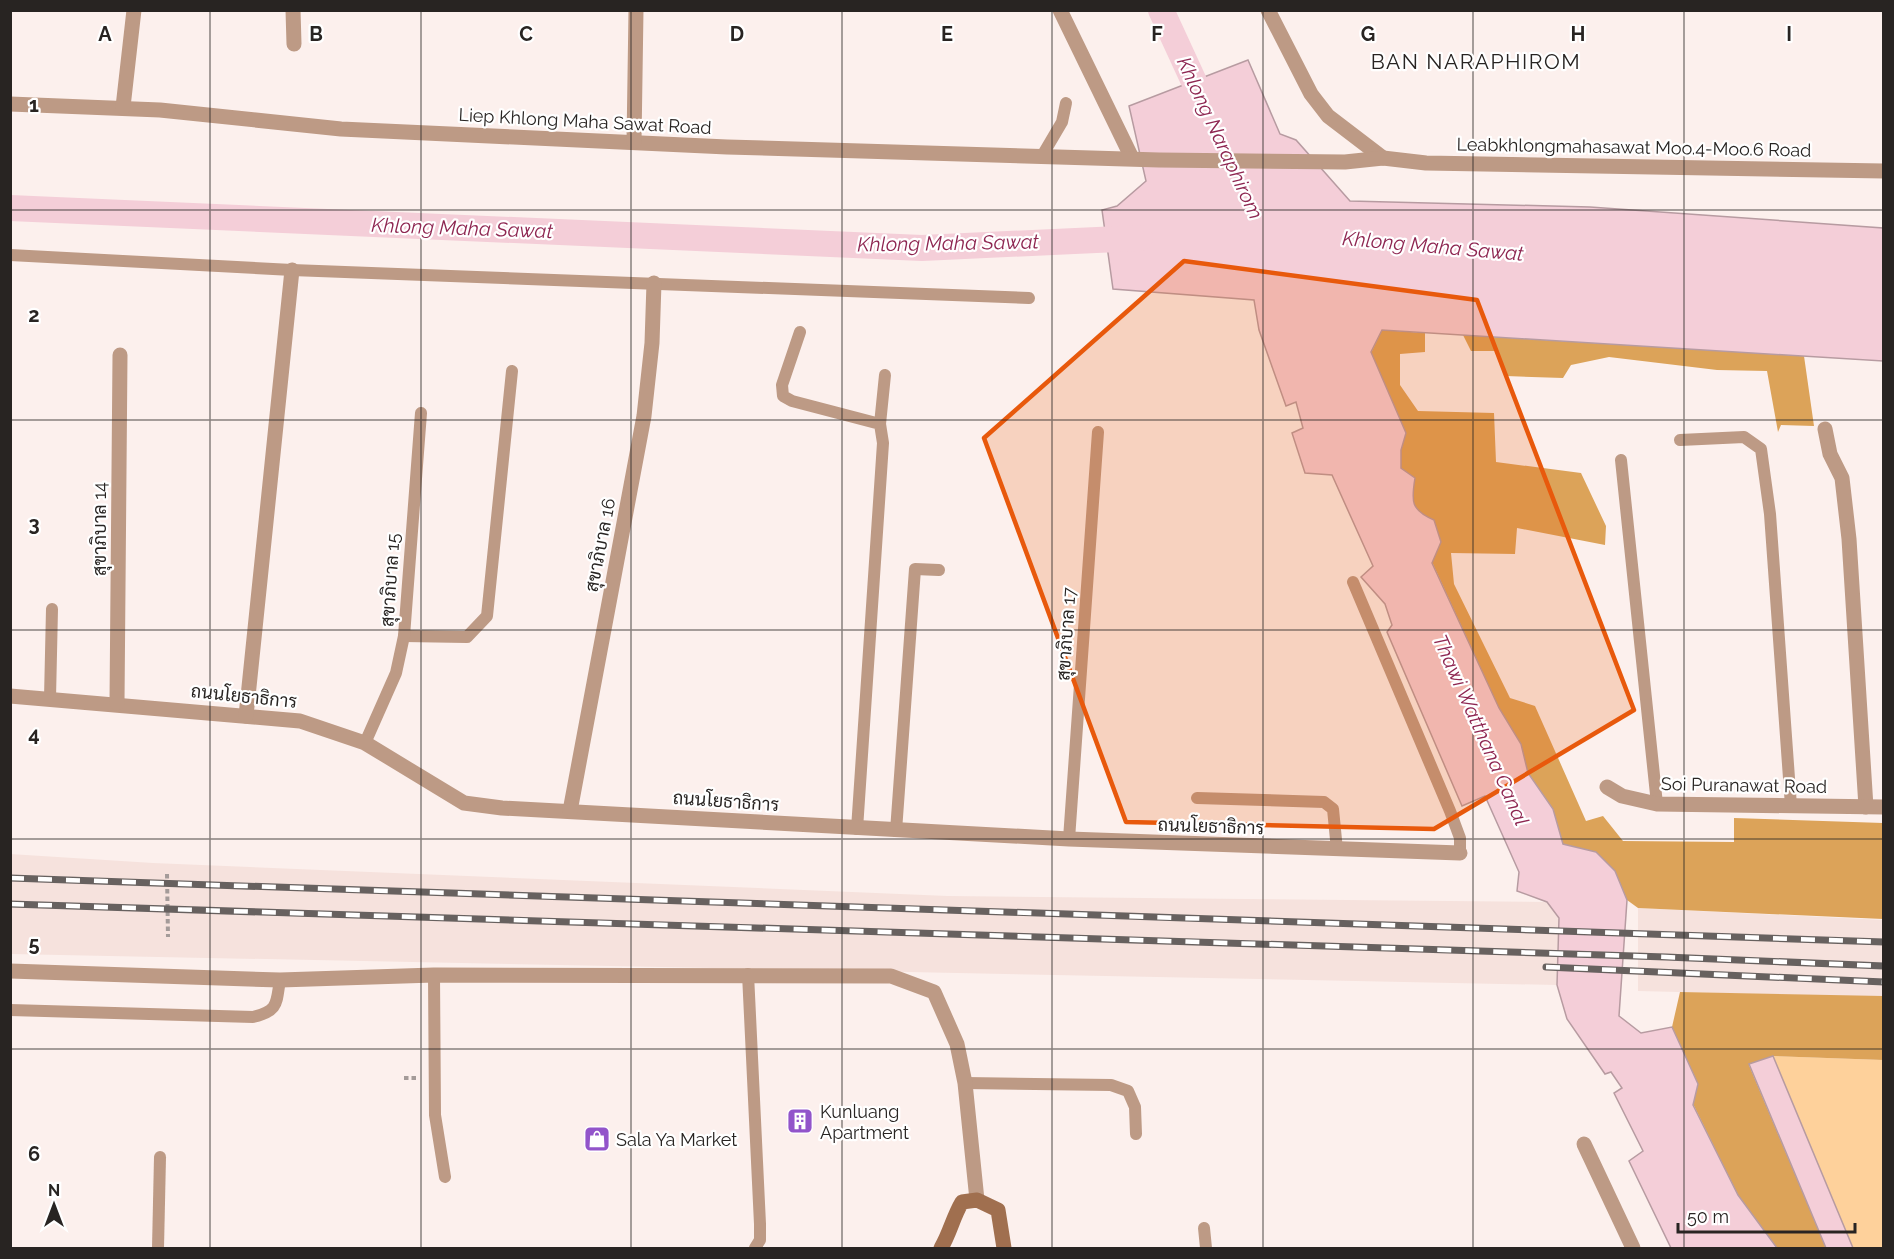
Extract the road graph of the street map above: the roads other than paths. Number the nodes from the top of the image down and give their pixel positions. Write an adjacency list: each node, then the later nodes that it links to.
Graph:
1 (134, 10): 9 (street)
2 (292, 10): 6 (street)
3 (636, 10): 10 (street)
4 (1060, 10): 12 (street)
5 (1268, 10): 13 (street)
6 (294, 44)
7 (1066, 103): 11 (lane)
8 (10, 104): 9 (street, Liep Khlong Maha Sawat Road)
9 (123, 107): 10 (street, Liep Khlong Maha Sawat Road)
10 (634, 142): 11 (street, Liep Khlong Maha Sawat Road)
11 (1042, 156): 12 (street, Liep Khlong Maha Sawat Road)
12 (1132, 158): 14 (street, Liep Khlong Maha Sawat Road)
13 (1383, 158): 14 (street, Leabkhlongmahasawat Moo.4-Moo.6 Road); 15 (street, Leabkhlongmahasawat Moo.4-Moo.6 Road)
14 (1345, 162)
15 (1884, 171)
16 (10, 255): 17 (lane)
17 (292, 270): 18 (lane); 37 (street)
18 (654, 284): 19 (lane); 45 (street, สุขาภิบาล 16)
19 (1029, 298)
20 (800, 332): 25 (lane)
21 (120, 355): 36 (street, สุขาภิบาล 14)
22 (512, 371): 33 (lane)
23 (885, 375): 25 (lane)
24 (421, 413): 33 (lane, สุขาภิบาล 15)
25 (880, 424): 46 (lane)
26 (1825, 429): 43 (street)
27 (1098, 432): 48 (lane, สุขาภิบาล 17)
28 (1680, 440): 42 (lane)
29 (1621, 460): 41 (lane)
30 (939, 570): 47 (lane)
31 (1353, 582): 50 (lane)
32 (52, 609): 35 (lane)
33 (404, 636): 38 (lane, สุขาภิบาล 15)
34 (10, 696): 35 (street, ถนนโยธาธิการ)
35 (50, 698): 36 (street, ถนนโยธาธิการ)
36 (117, 703): 37 (street, ถนนโยธาธิการ)
37 (246, 716): 38 (street, ถนนโยธาธิการ)
38 (365, 743): 45 (street, ถนนโยธาธิการ)
39 (1607, 788): 41 (street, Soi Puranawat Road)
40 (1197, 798): 49 (lane)
41 (1657, 804): 42 (street, Soi Puranawat Road)
42 (1791, 806): 43 (street, Soi Puranawat Road)
43 (1866, 807): 44 (street, Soi Puranawat Road)
44 (1884, 807)
45 (570, 811): 46 (street, ถนนโยธาธิการ)
46 (857, 829): 47 (street, ถนนโยธาธิการ)
47 (897, 831): 48 (street, ถนนโยธาธิการ)
48 (1069, 839): 49 (street, ถนนโยธาธิการ)
49 (1337, 850): 50 (street, ถนนโยธาธิการ)
50 (1460, 853)
51 (10, 970): 54 (street)
52 (748, 974): 53 (street); 56 (street); 65 (lane)
53 (434, 975): 54 (street); 60 (lane)
54 (280, 980): 55 (lane)
55 (10, 1010)
56 (966, 1083): 57 (lane); 61 (street)
57 (1136, 1134)
58 (1584, 1144): 68 (street)
59 (160, 1157): 64 (lane)
60 (445, 1177)
61 (977, 1200): 63 (main road); 66 (main road)
62 (1204, 1228): 67 (lane)
63 (948, 1245)
64 (158, 1248)
65 (754, 1248)
66 (1004, 1248)
67 (1206, 1248)
68 (1634, 1248)

